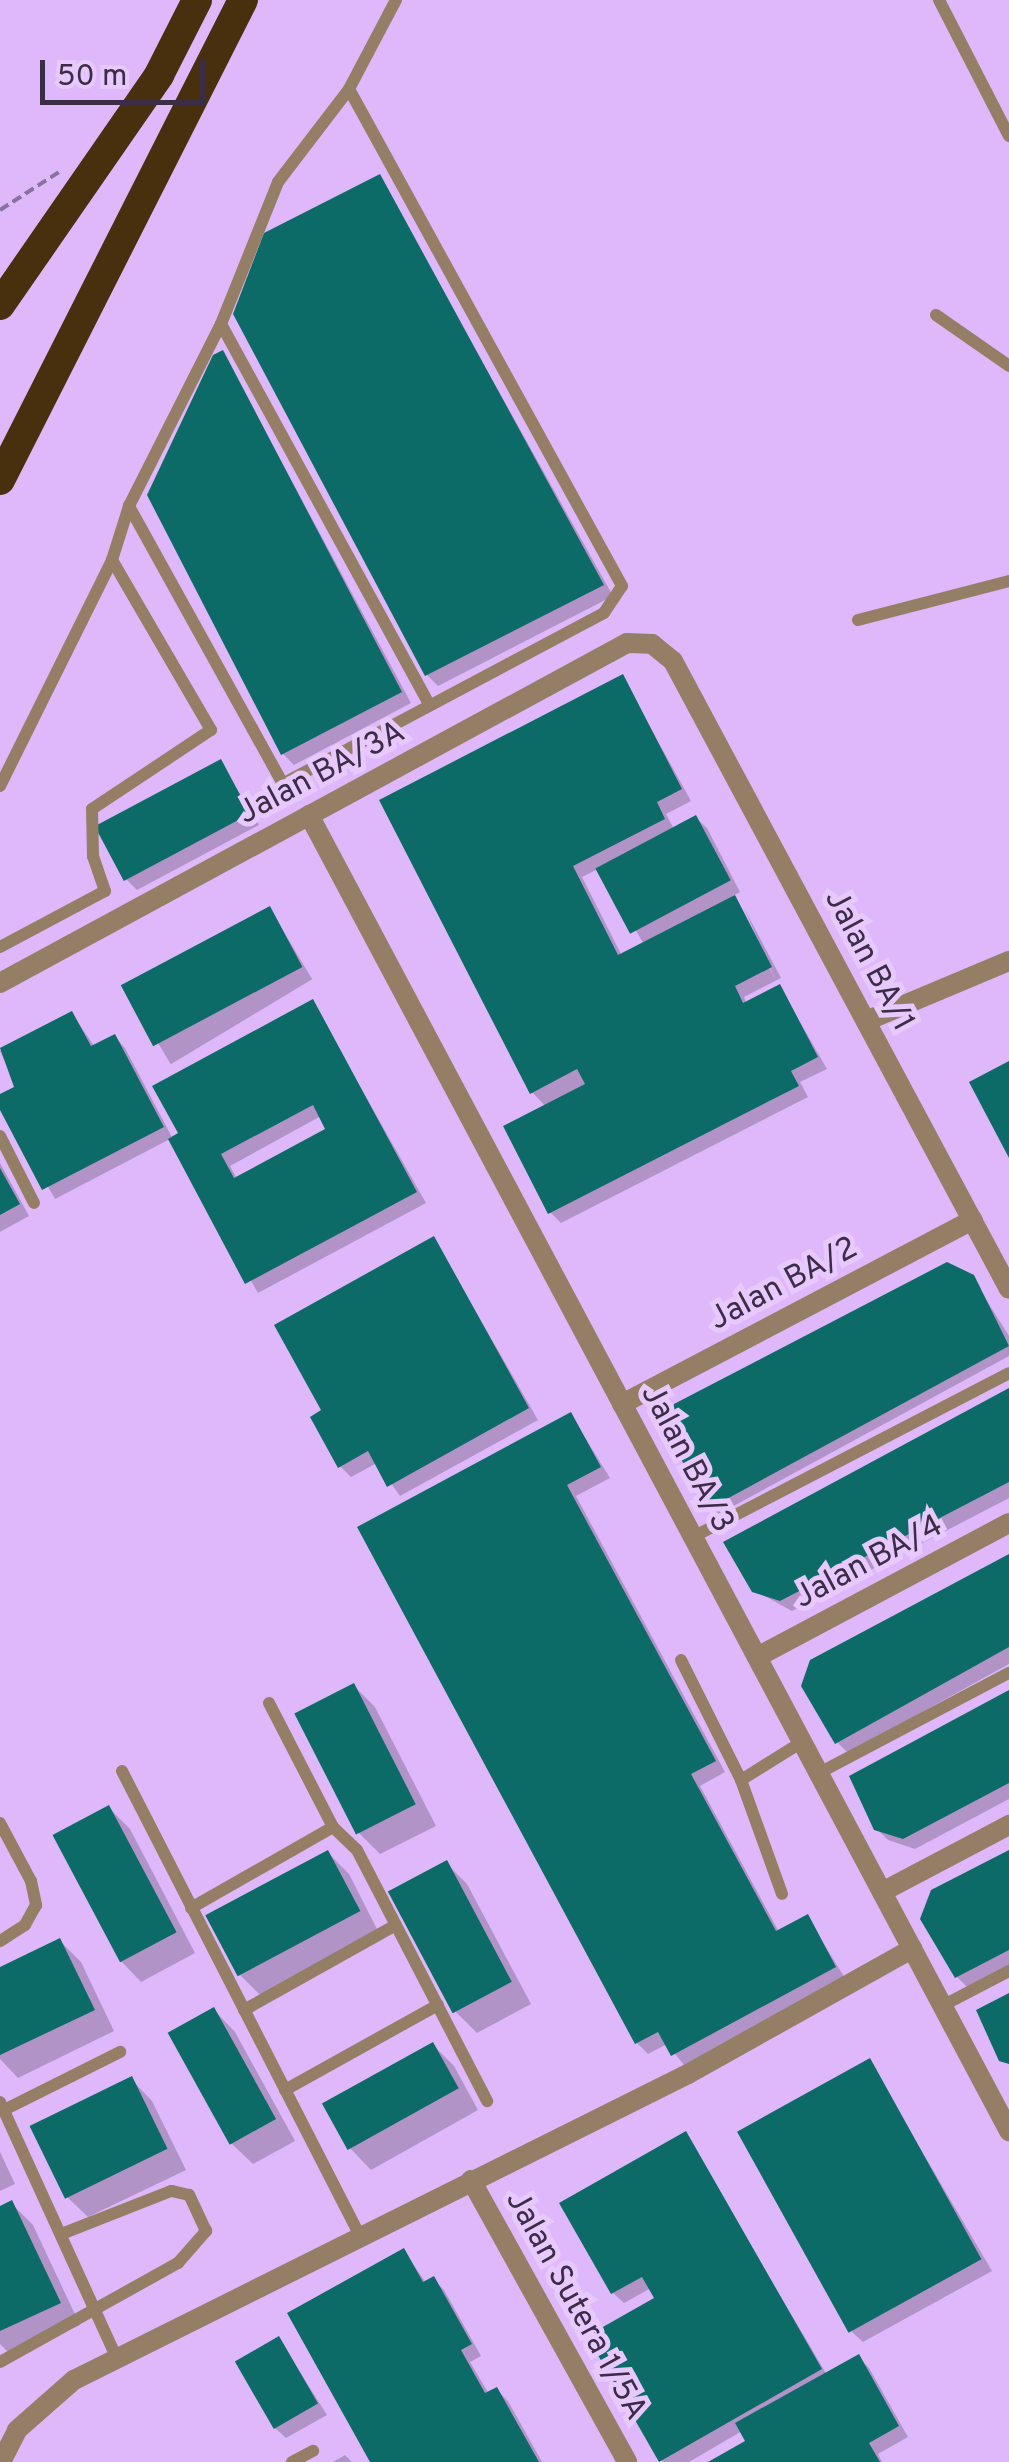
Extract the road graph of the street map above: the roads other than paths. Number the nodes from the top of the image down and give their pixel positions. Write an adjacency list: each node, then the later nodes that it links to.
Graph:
1 (197, 0): 7 (highway)
2 (244, 0): 12 (highway)
3 (396, 0): 5 (lane)
4 (939, 0): 6 (lane)
5 (349, 89): 10 (lane); 18 (lane)
6 (1009, 136)
7 (12, 280): 8 (highway)
8 (0, 305)
9 (936, 315): 11 (lane)
10 (221, 324): 13 (lane); 18 (lane)
11 (1009, 366)
12 (0, 480)
13 (130, 506): 14 (lane); 18 (lane)
14 (112, 560): 19 (lane); 21 (lane)
15 (1009, 581): 16 (lane)
16 (858, 620)
17 (673, 661): 20 (street, Jalan BA/3A); 24 (street, Jalan BA/1)
18 (429, 704)
19 (0, 786)
20 (309, 815): 23 (street, Jalan BA/3A); 30 (street, Jalan BA/3)
21 (0, 948)
22 (1009, 961): 24 (street)
23 (0, 982)
24 (866, 1021): 27 (street, Jalan BA/1)
25 (0, 1136): 26 (lane)
26 (34, 1203)
27 (973, 1220): 28 (street, Jalan BA/1); 30 (street, Jalan BA/2)
28 (1009, 1289)
29 (1009, 1373): 32 (lane)
30 (622, 1404): 32 (street, Jalan BA/3)
31 (1009, 1523): 33 (street, Jalan BA/4)
32 (693, 1538): 33 (street, Jalan BA/3)
33 (756, 1656): 37 (street, Jalan BA/3)
34 (680, 1660): 40 (lane)
35 (1009, 1673): 39 (lane)
36 (269, 1703): 43 (lane)
37 (802, 1742): 39 (street, Jalan BA/3); 40 (lane)
38 (122, 1771): 46 (lane)
39 (819, 1774): 44 (street, Jalan BA/3)
40 (741, 1780): 45 (lane)
41 (0, 1823): 48 (lane)
42 (1009, 1824): 44 (street)
43 (333, 1827): 46 (lane); 47 (lane)
44 (882, 1892): 49 (street, Jalan BA/3)
45 (782, 1894)
46 (192, 1908): 53 (lane)
47 (396, 1925): 51 (lane); 53 (lane)
48 (0, 1941)
49 (912, 1949): 52 (street, Jalan BA/3); 59 (street)
50 (1009, 1972): 52 (lane)
51 (438, 2005): 55 (lane); 56 (lane)
52 (942, 2006): 58 (street, Jalan BA/3)
53 (244, 2010): 55 (lane)
54 (120, 2052): 57 (lane)
55 (284, 2090): 61 (lane)
56 (487, 2101)
57 (2, 2106): 60 (lane)
58 (1008, 2127)
59 (471, 2180): 61 (street); 68 (street, Jalan Sutera 1/5A)
60 (61, 2234): 62 (lane); 62 (lane)
61 (359, 2234): 63 (street)
62 (95, 2314): 63 (lane); 64 (lane)
63 (116, 2357): 66 (street)
64 (0, 2362)
65 (313, 2451): 67 (lane)
66 (1, 2462)
67 (292, 2462)
68 (627, 2462)

